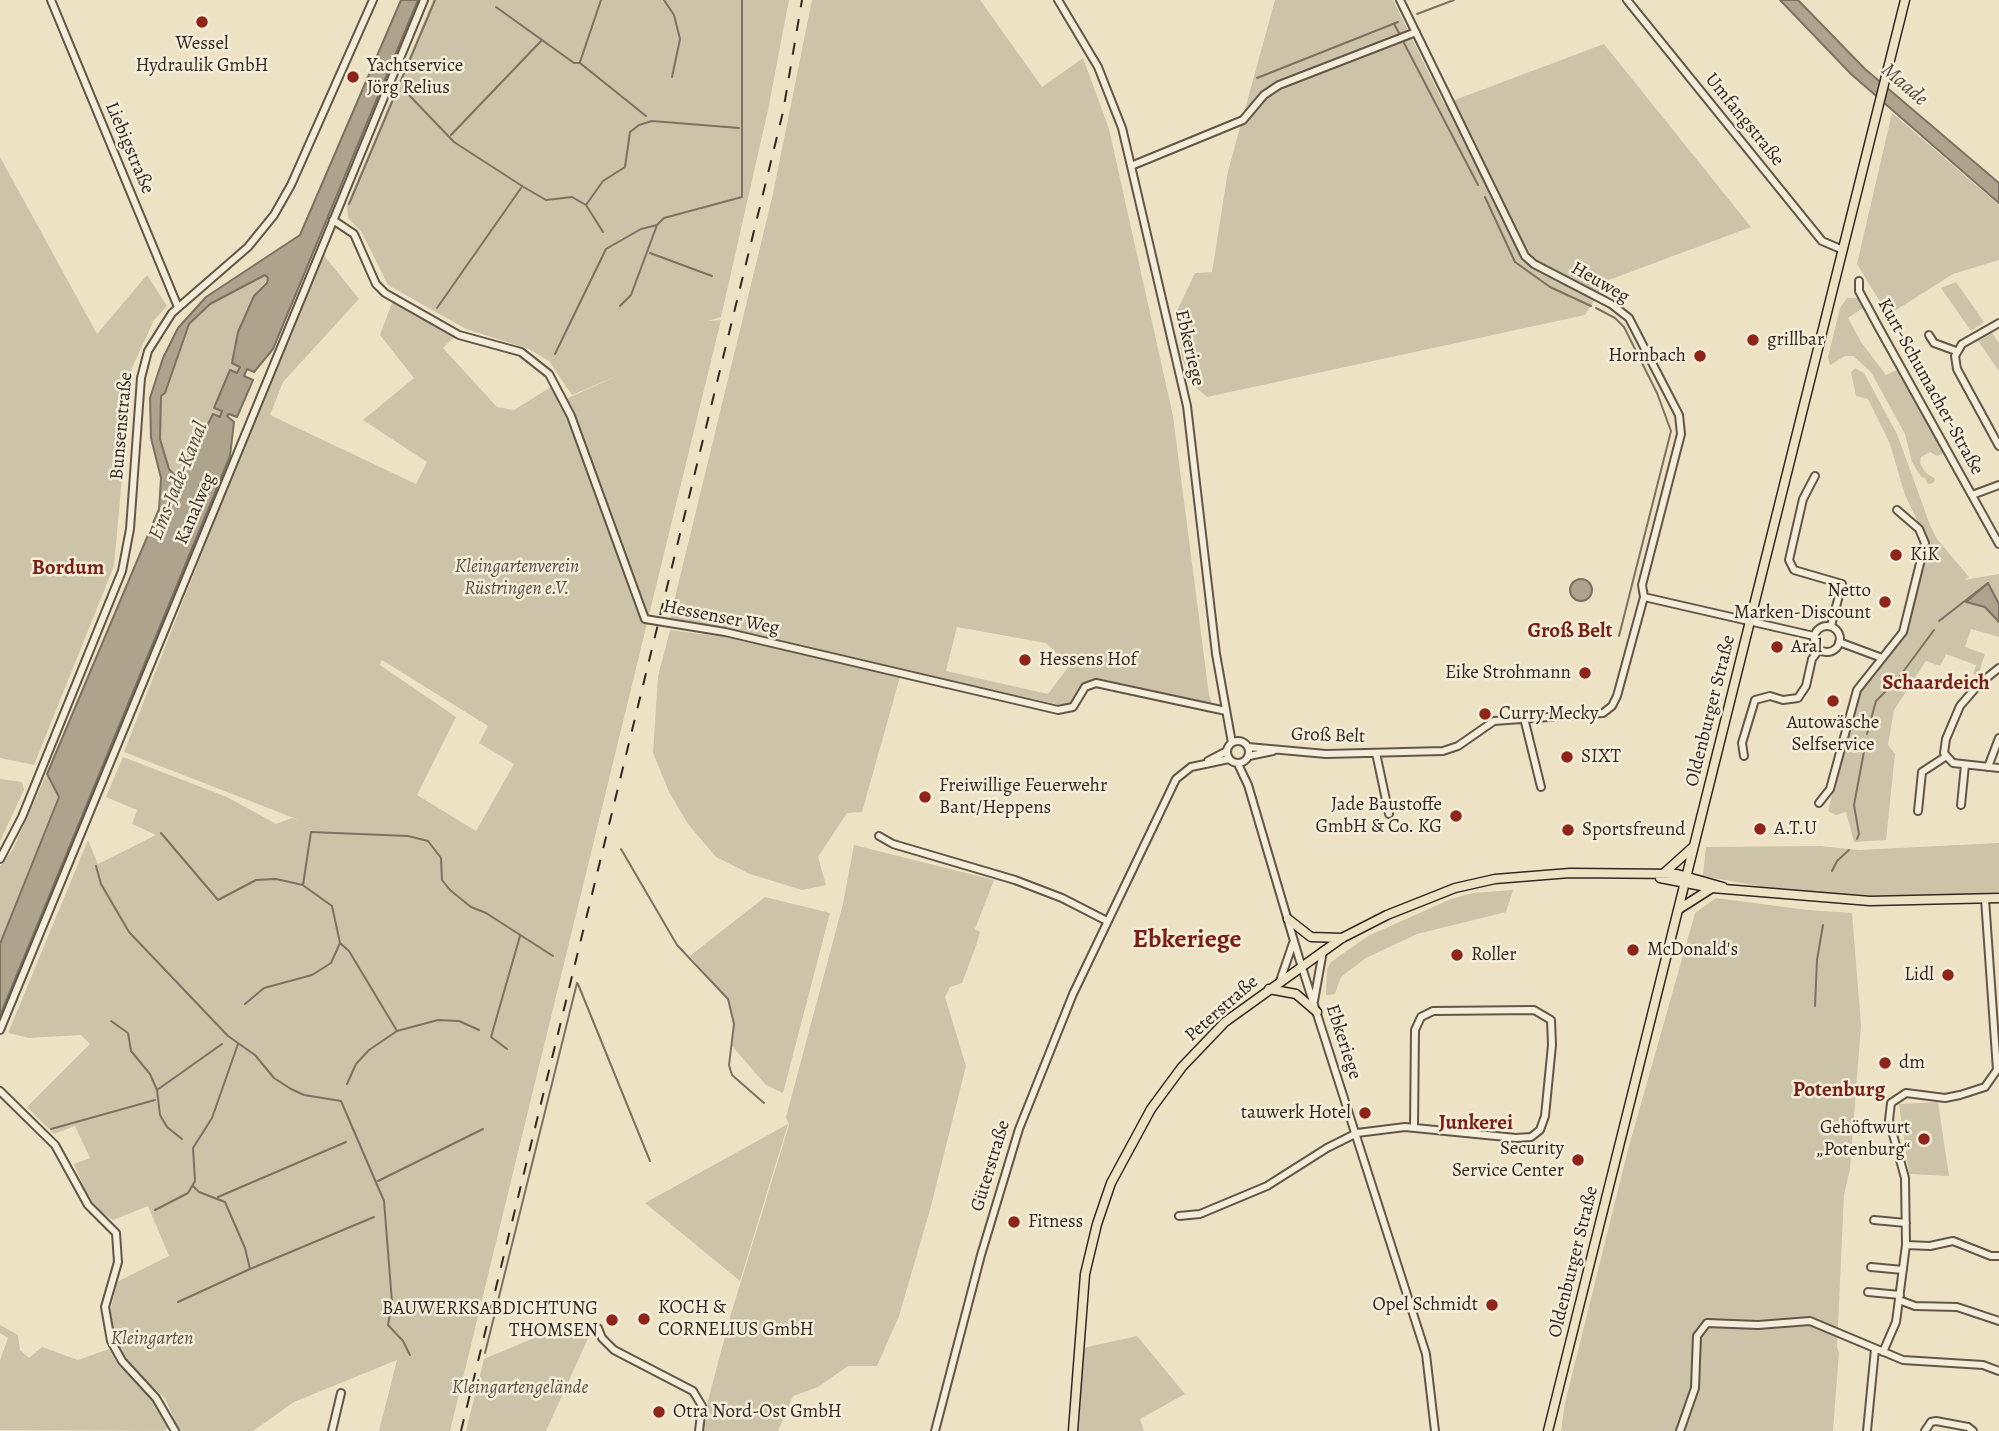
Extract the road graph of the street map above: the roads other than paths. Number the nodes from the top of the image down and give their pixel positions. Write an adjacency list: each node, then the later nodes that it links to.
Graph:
1 (51, 0): 13 (street, Liebigstraße)
2 (373, 0): 13 (street, Bunsenstraße)
3 (424, 0): 10 (street, Kanalweg)
4 (1058, 0): 9 (street, Ebkeriege)
5 (1400, 0): 8 (street, Heuweg)
6 (1627, 0): 11 (street, Umfangstraße)
7 (1905, 0): 11 (main road, Oldenburger Straße)
8 (1416, 32): 9 (street); 23 (street, Heuweg)
9 (1131, 166): 31 (street, Ebkeriege)
10 (333, 220): 31 (street, Hessenser Weg); 74 (street, Kanalweg)
11 (1843, 250): 24 (main road, Oldenburger Straße)
12 (1859, 281): 20 (street, Kurt-Schumacher-Straße)
13 (178, 307): 56 (street, Bunsenstraße)
14 (1999, 323): 16 (street)
15 (1929, 335): 16 (street)
16 (1956, 352): 17 (street)
17 (1999, 446)
18 (1815, 476): 25 (street)
19 (1999, 485): 20 (street)
20 (1972, 495): 22 (street, Kurt-Schumacher-Straße)
21 (1897, 510): 29 (street)
22 (1999, 544)
23 (1643, 597): 24 (street); 32 (street, Groß Belt)
24 (1750, 621): 26 (street); 55 (main road, Oldenburger Straße)
25 (1831, 626): 26 (street); 27 (street)
26 (1814, 636): 28 (street)
27 (1839, 642): 28 (street); 29 (street)
28 (1819, 650): 41 (street)
29 (1882, 658): 50 (street)
30 (1999, 668): 42 (street)
31 (1226, 711): 33 (street, Ebkeriege)
32 (1524, 718): 40 (street, Groß Belt); 49 (street)
33 (1228, 720): 35 (street, Ebkeriege); 36 (street, Ebkeriege)
34 (1999, 738): 47 (street)
35 (1240, 741): 36 (street); 37 (street)
36 (1232, 743): 39 (street)
37 (1248, 747): 38 (street, Groß Belt); 44 (street)
38 (1278, 750): 40 (street, Groß Belt); 44 (street, Groß Belt)
39 (1227, 751): 43 (street); 45 (street, Güterstraße)
40 (1376, 753): 53 (street, Groß Belt)
41 (1744, 756)
42 (1945, 757): 46 (street); 52 (street)
43 (1229, 759): 44 (street); 45 (street, Güterstraße)
44 (1244, 760): 65 (street, Ebkeriege)
45 (1207, 762): 66 (street, Güterstraße)
46 (1965, 765): 47 (street); 51 (street)
47 (1989, 767): 48 (street)
48 (1999, 768)
49 (1541, 787)
50 (1819, 803)
51 (1961, 805)
52 (1918, 811)
53 (1389, 814)
54 (879, 836): 66 (street)
55 (1693, 847): 57 (main road); 59 (main road, Oldenburger Straße)
56 (0, 859)
57 (1663, 874): 58 (main road, Peterstraße); 59 (main road, Peterstraße)
58 (1650, 875): 59 (main road, Peterstraße); 67 (main road, Peterstraße)
59 (1686, 880): 60 (main road); 61 (main road); 64 (main road, Oldenburger Straße)
60 (1723, 887): 61 (main road); 63 (main road)
61 (1712, 888): 64 (main road)
62 (1999, 898): 63 (main road)
63 (1985, 900): 75 (street)
64 (1679, 909): 100 (main road, Oldenburger Straße)
65 (1288, 919): 67 (main road); 68 (street, Ebkeriege)
66 (1107, 921): 97 (street, Güterstraße)
67 (1342, 938): 69 (main road, Peterstraße)
68 (1294, 941): 70 (street, Ebkeriege); 71 (street)
69 (1323, 951): 70 (main road, Peterstraße); 73 (street)
70 (1301, 966): 71 (main road, Peterstraße); 73 (street, Ebkeriege)
71 (1280, 981): 72 (main road, Peterstraße)
72 (1269, 989): 73 (main road); 98 (main road, Peterstraße)
73 (1315, 1008): 78 (street, Ebkeriege)
74 (0, 1030)
75 (1998, 1070): 81 (street)
76 (0, 1091): 94 (street)
77 (1414, 1127): 77 (street); 78 (street)
78 (1357, 1133): 79 (street); 99 (street, Ebkeriege)
79 (1179, 1216)
80 (1874, 1220): 81 (street)
81 (1906, 1223): 82 (street)
82 (1906, 1245): 83 (street); 85 (street)
83 (1999, 1256)
84 (1871, 1267): 85 (street)
85 (1903, 1270): 87 (street)
86 (1868, 1292): 87 (street)
87 (1900, 1298): 88 (street); 91 (street)
88 (1999, 1321)
89 (598, 1328): 96 (street)
90 (1875, 1349): 91 (street); 101 (street); 102 (street)
91 (1883, 1352): 92 (street)
92 (1999, 1371)
93 (341, 1393): 95 (street)
94 (175, 1431)
95 (332, 1431)
96 (699, 1431)
97 (935, 1431)
98 (1073, 1431)
99 (1435, 1431)
100 (1548, 1431)
101 (1681, 1431)
102 (1867, 1431)
103 (1925, 1431): 104 (street)
104 (1973, 1431)

